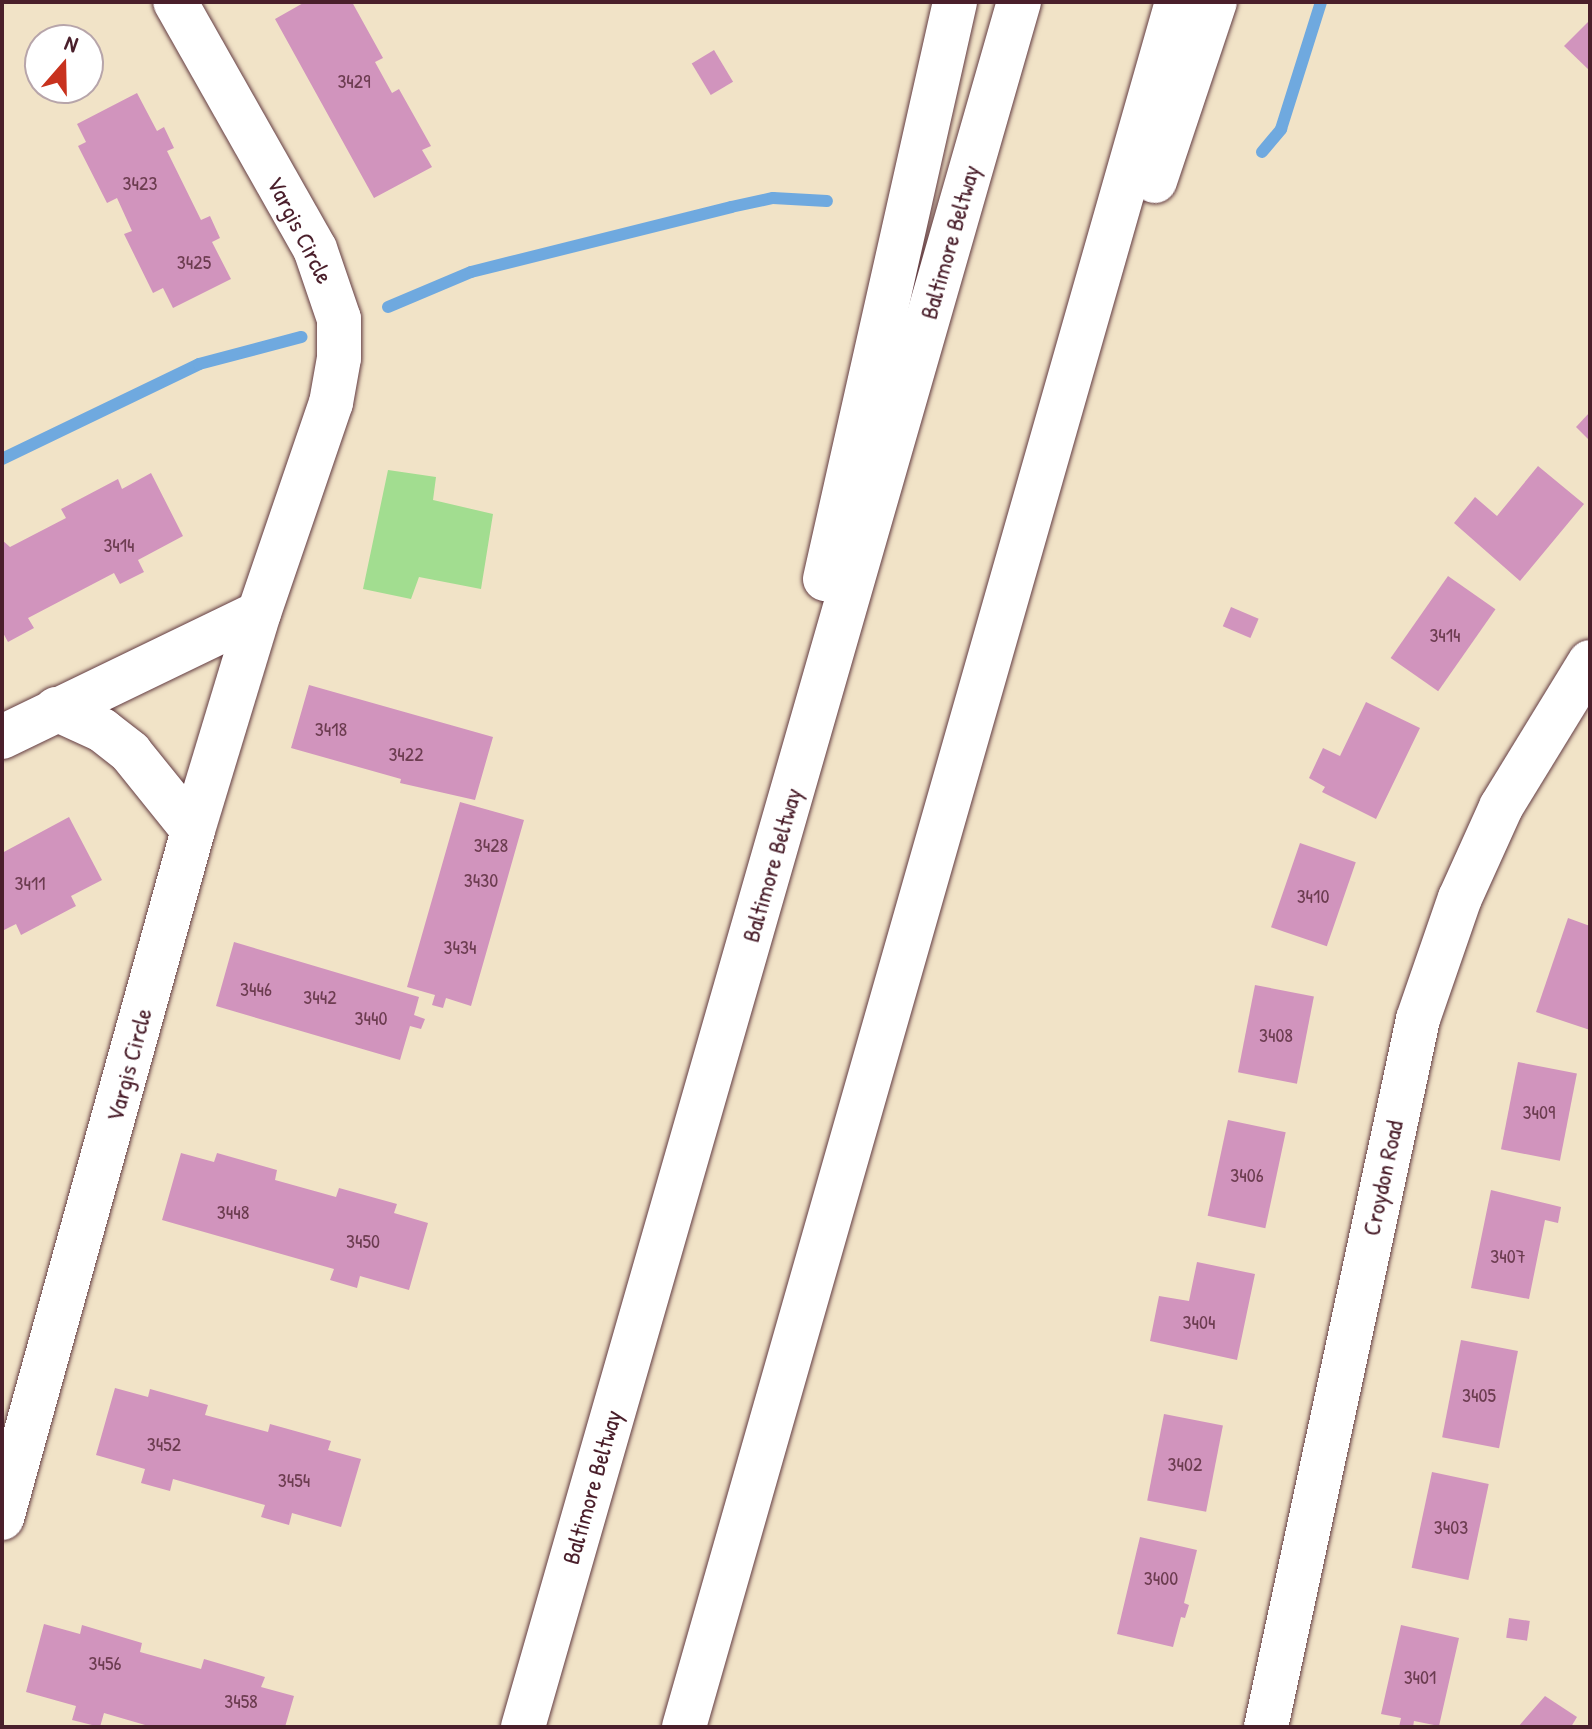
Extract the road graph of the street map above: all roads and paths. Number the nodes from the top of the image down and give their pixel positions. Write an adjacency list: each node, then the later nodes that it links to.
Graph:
1 (175, 2): 6 (main road, Vargis Circle)
2 (955, 2): 12 (main road)
3 (1019, 2): 12 (main road, Baltimore Beltway)
4 (1177, 2): 9 (main road)
5 (1215, 2): 9 (main road)
6 (259, 613): 8 (main road); 11 (main road, Vargis Circle)
7 (1590, 662): 16 (main road, Croydon Road)
8 (56, 709): 10 (main road); 11 (main road)
9 (969, 729): 15 (main road)
10 (2, 737)
11 (193, 830): 13 (main road, Vargis Circle)
12 (723, 1038): 14 (main road, Baltimore Beltway)
13 (2, 1518)
14 (523, 1727)
15 (684, 1727)
16 (1266, 1727)

